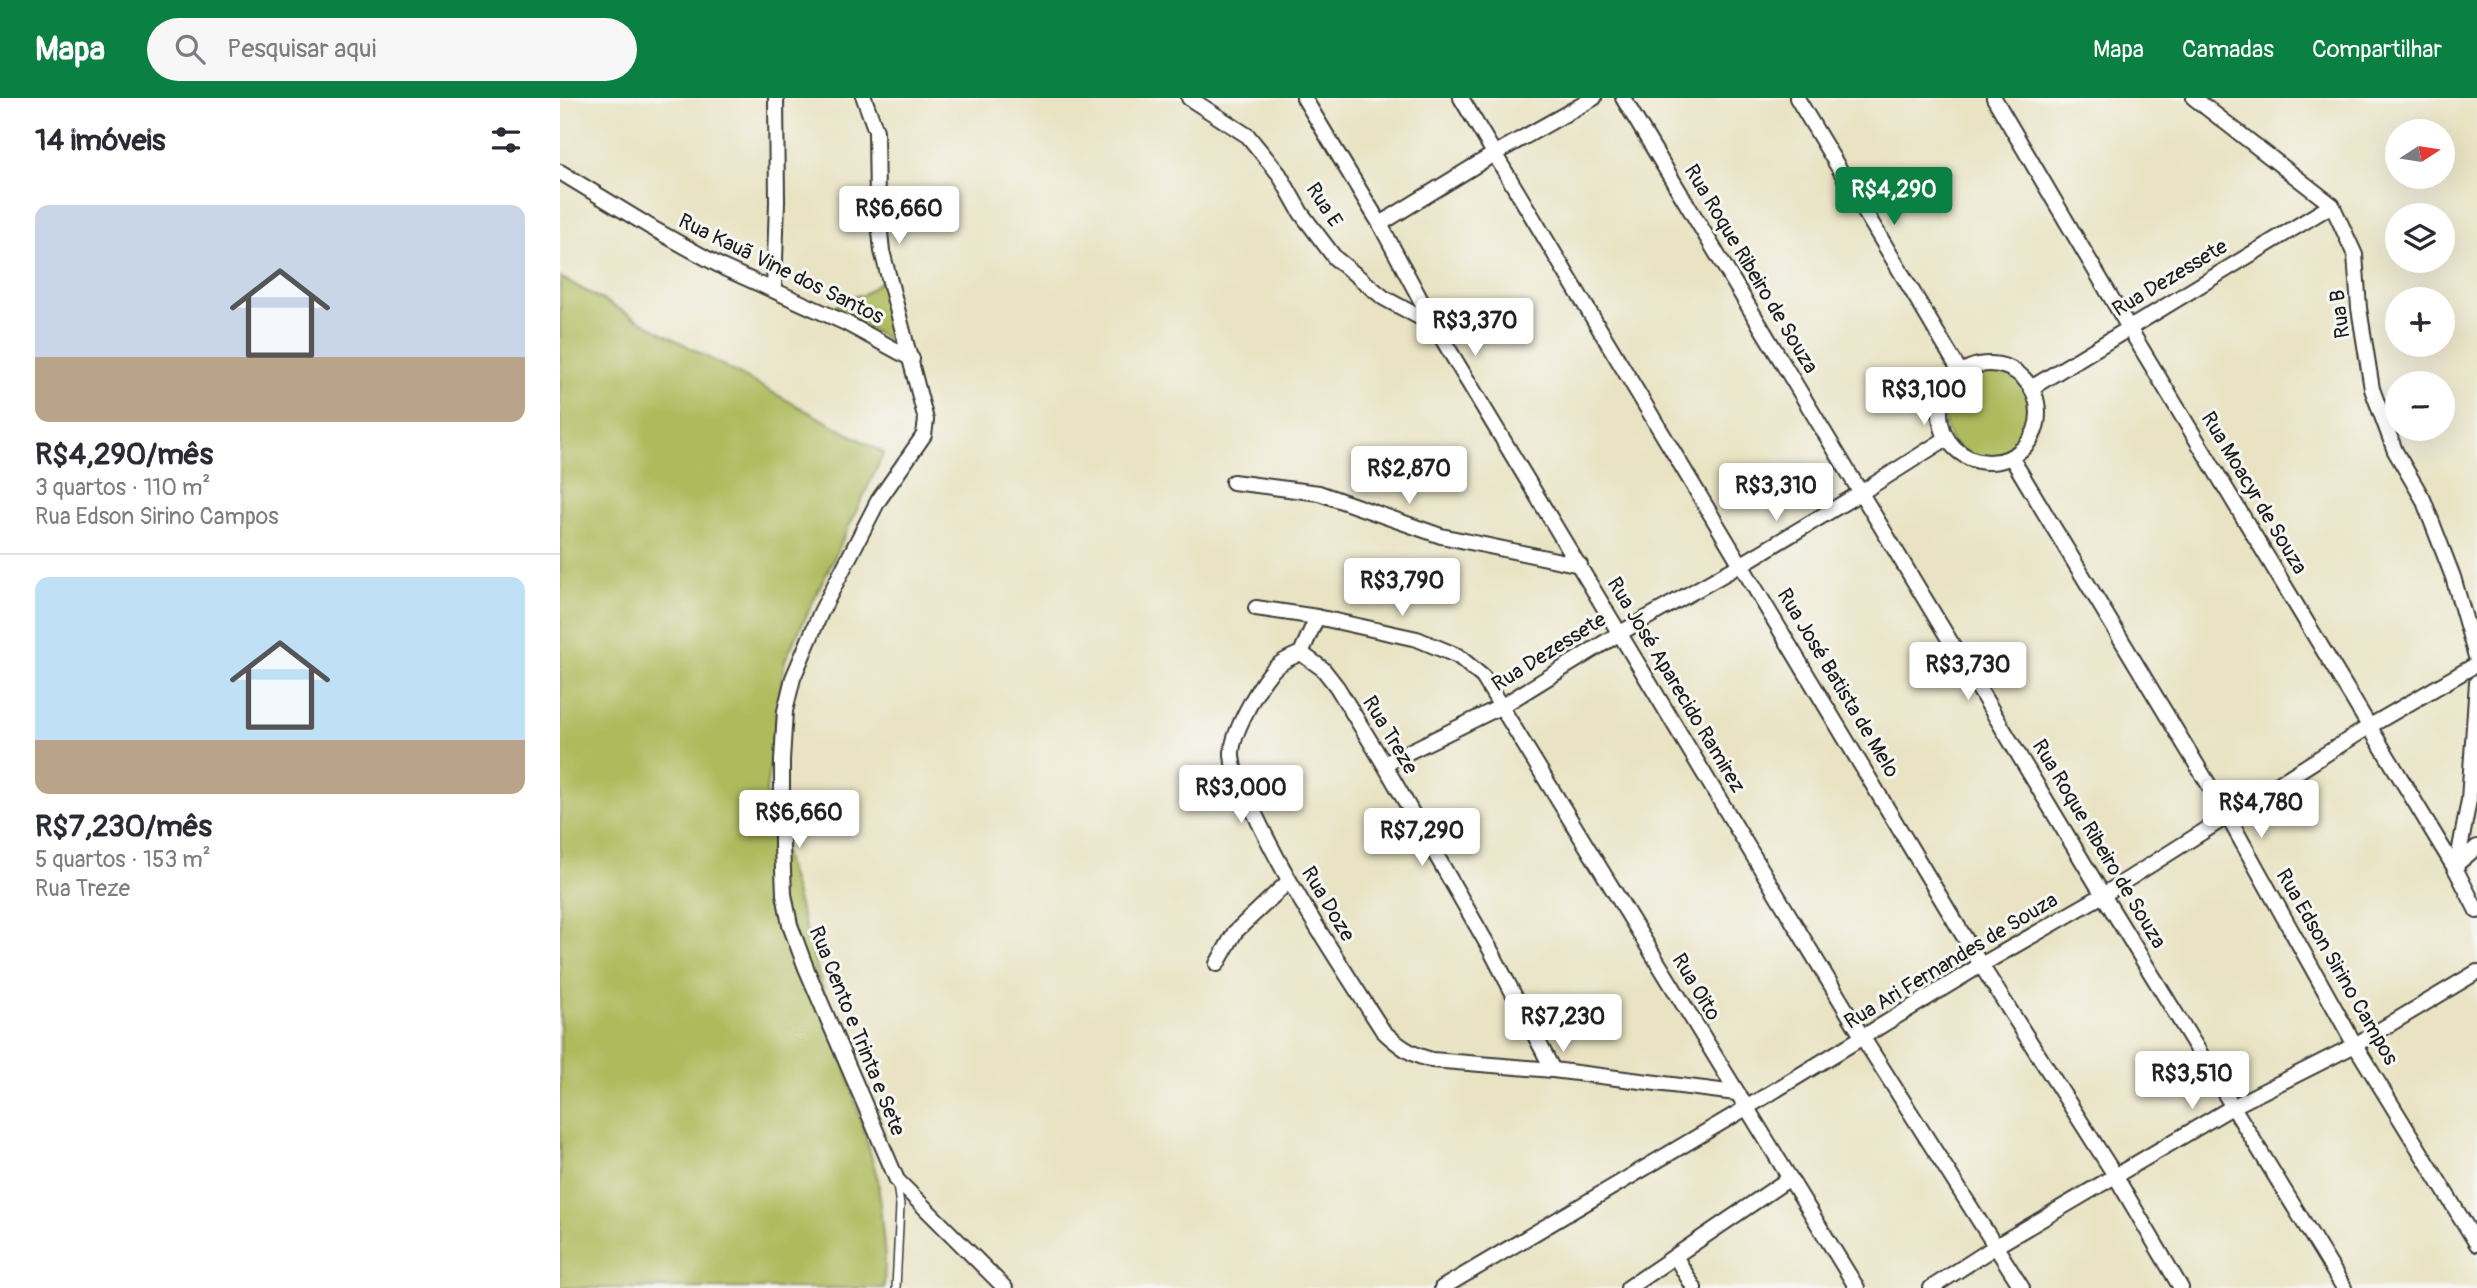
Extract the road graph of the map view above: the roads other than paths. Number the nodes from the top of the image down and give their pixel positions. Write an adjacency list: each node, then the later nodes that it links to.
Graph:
1 (776, 98): 15 (street)
2 (864, 98): 18 (street, Rua Cento e Trinta e Sete)
3 (1189, 98): 16 (street, Rua E)
4 (1304, 98): 14 (street, Rua José Aparecido Ramirez)
5 (1461, 98): 11 (street, Rua José Batista de Melo)
6 (1594, 98): 11 (street)
7 (1623, 98): 24 (street, Rua Roque Ribeiro de Souza)
8 (1797, 98): 19 (street)
9 (1994, 98): 17 (street, Rua Moacyr de Souza)
10 (2194, 98): 13 (street, Rua B)
11 (1494, 154): 14 (street); 25 (street, Rua José Batista de Melo)
12 (560, 172): 15 (street, Rua Kauã Vine dos Santos)
13 (2332, 205): 17 (street, Rua Dezessete); 31 (street, Rua B)
14 (1380, 224): 16 (street, Rua José Aparecido Ramirez)
15 (774, 289): 18 (street, Rua Kauã Vine dos Santos)
16 (1434, 325): 26 (street, Rua José Aparecido Ramirez)
17 (2129, 328): 20 (street, Rua Dezessete); 34 (street, Rua Moacyr de Souza)
18 (912, 359): 53 (street, Rua Cento e Trinta e Sete)
19 (1961, 373): 20 (street); 21 (street)
20 (2031, 388): 22 (street)
21 (1947, 438): 22 (street); 24 (street, Rua Dezessete)
22 (2011, 457): 36 (street, Rua Edson Sirino Campos)
23 (1233, 482): 26 (street)
24 (1862, 492): 25 (street, Rua Dezessete); 40 (street, Rua Roque Ribeiro de Souza)
25 (1742, 564): 29 (street, Rua Dezessete); 43 (street, Rua José Batista de Melo)
26 (1580, 565): 29 (street, Rua José Aparecido Ramirez)
27 (1256, 608): 28 (street, Rua Oito)
28 (1317, 617): 30 (street); 33 (street, Rua Oito)
29 (1620, 633): 33 (street, Rua Dezessete); 45 (street, Rua José Aparecido Ramirez)
30 (1301, 653): 35 (street, Rua Treze); 39 (street, Rua Doze)
31 (2477, 662): 34 (street, Rua Ari Fernandes de Souza)
32 (2477, 682): 38 (street)
33 (1502, 706): 35 (street, Rua Dezessete); 48 (street, Rua Oito)
34 (2370, 726): 36 (street, Rua Ari Fernandes de Souza); 38 (street, Rua Moacyr de Souza)
35 (1384, 764): 47 (street, Rua Treze)
36 (2227, 815): 40 (street, Rua Ari Fernandes de Souza); 46 (street, Rua Edson Sirino Campos)
37 (2477, 848): 38 (street)
38 (2457, 866): 41 (street, Rua Moacyr de Souza)
39 (1289, 881): 42 (street); 47 (street, Rua Doze)
40 (2104, 894): 43 (street, Rua Ari Fernandes de Souza); 49 (street, Rua Roque Ribeiro de Souza)
41 (2477, 911)
42 (1217, 964)
43 (1981, 965): 45 (street, Rua Ari Fernandes de Souza); 51 (street, Rua José Batista de Melo)
44 (2477, 972): 46 (street)
45 (1863, 1038): 50 (street, Rua Ari Fernandes de Souza); 55 (street, Rua José Aparecido Ramirez)
46 (2355, 1045): 49 (street); 54 (street, Rua Edson Sirino Campos)
47 (1553, 1070): 48 (street, Rua Doze)
48 (1736, 1093): 50 (street, Rua Oito)
49 (2234, 1106): 51 (street); 67 (street, Rua Roque Ribeiro de Souza)
50 (1745, 1108): 52 (street, Rua Oito); 57 (street, Rua Ari Fernandes de Souza)
51 (2116, 1177): 55 (street); 66 (street, Rua José Batista de Melo)
52 (1790, 1178): 56 (street); 63 (street, Rua Oito)
53 (897, 1180): 58 (lane); 59 (street, Rua Cento e Trinta e Sete)
54 (2477, 1244)
55 (1996, 1246): 64 (street); 65 (street, Rua José Aparecido Ramirez)
56 (1675, 1256): 61 (street); 62 (street)
57 (1465, 1282): 60 (street, Rua Ari Fernandes de Souza)
58 (896, 1288)
59 (1005, 1288)
60 (1442, 1288)
61 (1628, 1288)
62 (1694, 1288)
63 (1857, 1288)
64 (1931, 1288)
65 (2022, 1288)
66 (2181, 1288)
67 (2344, 1288)

